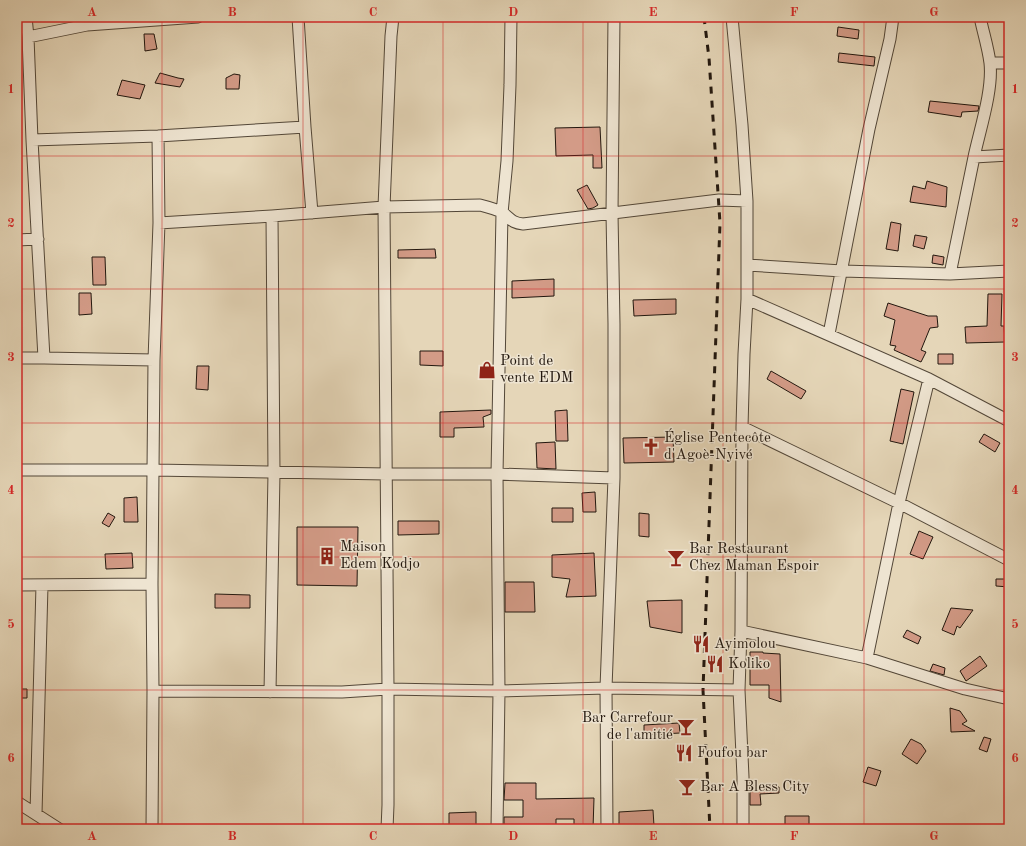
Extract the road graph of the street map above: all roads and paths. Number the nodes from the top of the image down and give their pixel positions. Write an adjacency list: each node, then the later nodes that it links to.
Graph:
1 (26, 17): 12 (street)
2 (188, 17): 3 (street); 11 (street)
3 (198, 17)
4 (298, 17): 15 (street)
5 (393, 17): 21 (street)
6 (511, 17): 23 (street)
7 (614, 17): 24 (street)
8 (732, 17): 20 (street)
9 (893, 17): 30 (street)
10 (980, 17): 13 (street)
11 (86, 21): 12 (street)
12 (28, 37): 17 (street)
13 (990, 63): 14 (street); 19 (street)
14 (1009, 63)
15 (305, 127): 16 (street); 22 (street)
16 (158, 136): 17 (street); 26 (street)
17 (32, 140): 27 (street)
18 (1009, 155): 19 (street)
19 (974, 157): 32 (street)
20 (747, 201): 24 (street); 29 (street)
21 (384, 207): 22 (street); 23 (street); 44 (street)
22 (312, 213): 25 (street)
23 (502, 213): 24 (street); 45 (street)
24 (612, 213): 46 (street)
25 (272, 216): 26 (street); 43 (street)
26 (159, 223): 37 (street)
27 (38, 239): 28 (street); 36 (street)
28 (17, 240)
29 (748, 265): 30 (street); 33 (street)
30 (842, 271): 32 (street); 34 (street)
31 (1009, 271): 32 (street)
32 (950, 274)
33 (747, 299): 34 (street); 40 (street)
34 (829, 334): 38 (street)
35 (17, 358): 36 (street)
36 (44, 358): 37 (street)
37 (154, 360): 42 (street)
38 (929, 379): 39 (street); 47 (street)
39 (1009, 421)
40 (742, 427): 47 (street); 52 (street)
41 (17, 470): 42 (street)
42 (153, 470): 43 (street); 49 (street)
43 (274, 473): 44 (street); 59 (street)
44 (387, 474): 45 (street); 55 (street)
45 (498, 474): 46 (street); 57 (street)
46 (614, 478): 54 (street)
47 (899, 503): 48 (street); 53 (street)
48 (1009, 560)
49 (152, 584): 51 (street); 58 (street)
50 (17, 585): 51 (street)
51 (42, 585): 62 (street)
52 (741, 631): 53 (street); 56 (street)
53 (867, 658): 60 (street)
54 (606, 688): 56 (street); 57 (street); 67 (street)
55 (388, 689): 57 (street); 59 (street); 65 (street)
56 (739, 690): 68 (street)
57 (499, 691): 66 (street)
58 (153, 692): 59 (street); 64 (street)
59 (270, 692)
60 (1009, 699)
61 (17, 802): 62 (street)
62 (36, 814): 63 (street)
63 (58, 829)
64 (152, 829)
65 (387, 829)
66 (497, 829)
67 (607, 829)
68 (743, 829)

